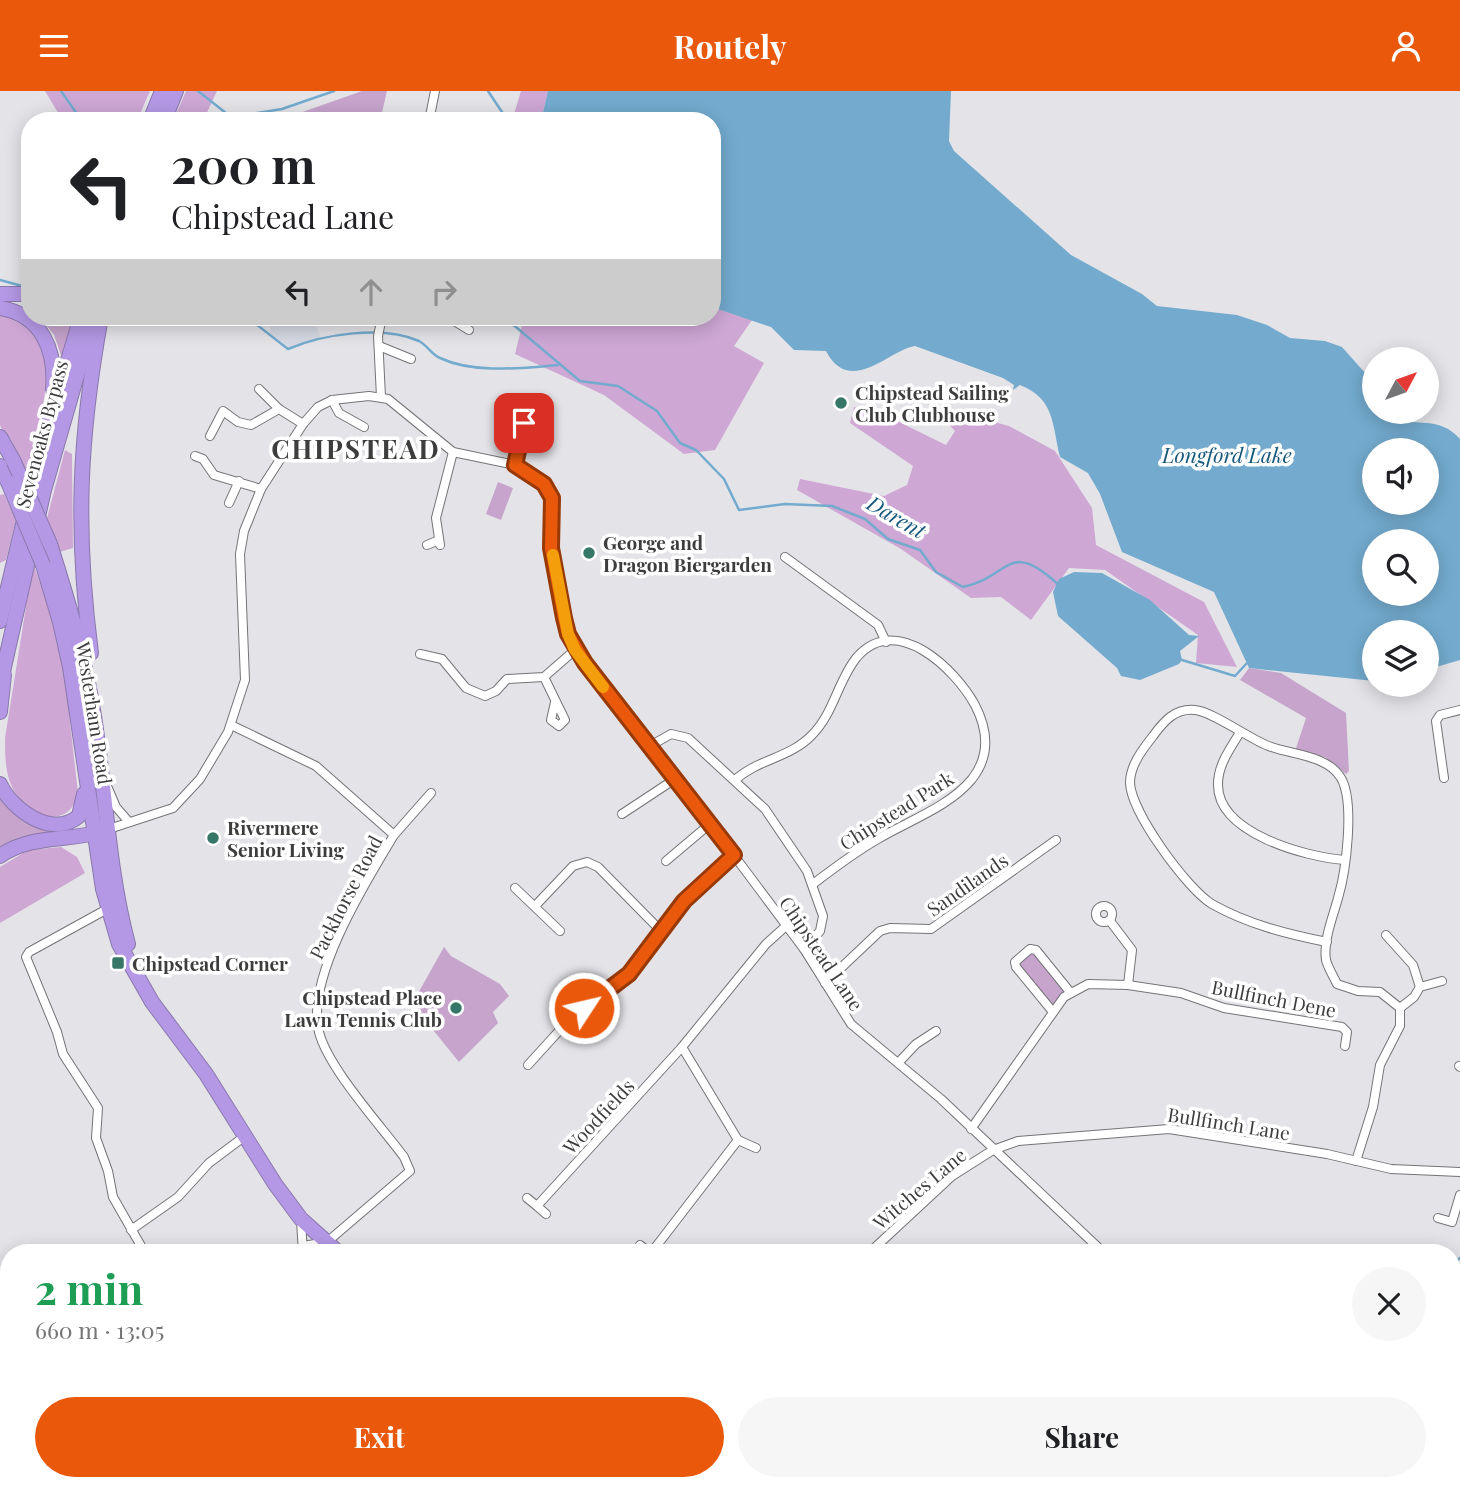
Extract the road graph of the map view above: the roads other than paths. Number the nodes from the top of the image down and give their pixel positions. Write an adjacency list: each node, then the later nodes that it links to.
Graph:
1 (162, 91): 4 (highway)
2 (176, 91): 5 (highway)
3 (435, 91): 6 (street)
4 (154, 112)
5 (168, 112)
6 (431, 112)
7 (0, 294): 8 (highway)
8 (21, 294)
9 (0, 308): 10 (highway)
10 (21, 317)
11 (34, 326): 24 (highway)
12 (78, 326): 24 (highway)
13 (91, 326): 41 (highway, Sevenoaks Bypass)
14 (99, 326): 49 (highway)
15 (380, 326): 18 (street)
16 (463, 326): 17 (street)
17 (469, 330)
18 (379, 346): 19 (street); 21 (street)
19 (411, 359)
20 (260, 389): 23 (street)
21 (381, 397): 22 (street); 30 (street)
22 (332, 400): 25 (street); 27 (street)
23 (279, 409): 25 (street); 28 (street)
24 (50, 418): 39 (highway, Sevenoaks Bypass)
25 (303, 423): 35 (street)
26 (524, 423): 33 (street)
27 (364, 427)
28 (210, 436)
29 (0, 437): 32 (highway, Westerham Road)
30 (453, 452): 33 (street); 37 (street)
31 (195, 456): 34 (street)
32 (7, 464): 49 (highway, Westerham Road, bridge); 53 (highway, Westerham Road, bridge)
33 (515, 465): 42 (street)
34 (239, 481): 35 (street); 36 (street)
35 (261, 489): 50 (street)
36 (229, 503)
37 (427, 545)
38 (785, 557): 40 (street)
39 (0, 621)
40 (886, 642): 57 (street); 70 (street, Chipstead Park)
41 (9, 643): 45 (highway, Sevenoaks Bypass); 48 (highway)
42 (575, 650): 44 (street); 52 (street, Chipstead Lane)
43 (419, 654): 44 (street)
44 (544, 677): 46 (street)
45 (0, 685)
46 (555, 702)
47 (1460, 710): 55 (street)
48 (0, 712)
49 (94, 713): 54 (highway, Westerham Road)
50 (232, 725): 61 (street); 64 (street, Packhorse Road)
51 (1239, 734): 68 (street); 68 (street); 79 (street)
52 (649, 746): 56 (street, Chipstead Lane); 57 (street)
53 (85, 772): 58 (highway); 63 (highway, Westerham Road)
54 (103, 775): 61 (street); 63 (highway, Westerham Road)
55 (1444, 778)
56 (675, 779): 60 (street); 62 (street, Chipstead Lane)
57 (735, 780): 70 (street)
58 (0, 784)
59 (431, 793): 64 (street, Packhorse Road)
60 (622, 814)
61 (129, 822): 63 (street)
62 (711, 823): 66 (street, Chipstead Lane); 69 (street)
63 (102, 832): 67 (highway); 73 (highway, Westerham Road)
64 (394, 835): 107 (street, Packhorse Road)
65 (1056, 840): 82 (street, Sandilands)
66 (734, 855): 75 (street, Chipstead Lane); 77 (street)
67 (0, 856)
68 (1345, 860): 79 (street)
69 (666, 861)
70 (813, 884): 80 (street)
71 (515, 888): 72 (street)
72 (536, 905): 76 (street); 77 (street)
73 (113, 907): 94 (highway, Westerham Road); 106 (street)
74 (1110, 921): 83 (street)
75 (786, 926): 80 (street, Chipstead Lane); 90 (street, Woodfields)
76 (560, 930)
77 (661, 931): 92 (street)
78 (1386, 935): 84 (street)
79 (1327, 942): 86 (street)
80 (804, 949): 82 (street, Chipstead Lane)
81 (1442, 981): 84 (street)
82 (825, 983): 91 (street, Chipstead Lane)
83 (1128, 985): 85 (street); 89 (street, Bullfinch Dene)
84 (1420, 987): 86 (street)
85 (1070, 992): 87 (street); 87 (street)
86 (1400, 1008): 98 (street)
87 (1053, 1012): 93 (street)
88 (936, 1031): 91 (street)
89 (1345, 1046)
90 (682, 1047): 95 (street); 102 (street, Woodfields)
91 (899, 1062): 93 (street, Chipstead Lane)
92 (528, 1065)
93 (971, 1129): 97 (street, Chipstead Lane)
94 (244, 1136): 105 (highway, Westerham Road); 106 (street)
95 (738, 1140): 96 (street); 111 (street)
96 (756, 1149)
97 (993, 1150): 98 (street, Bullfinch Lane); 112 (street, Witches Lane); 113 (street, Chipstead Lane)
98 (1356, 1161): 99 (street, Bullfinch Lane)
99 (1460, 1172)
100 (1460, 1195): 104 (street)
101 (527, 1198): 102 (street)
102 (537, 1206): 103 (street)
103 (546, 1214)
104 (1438, 1218)
105 (301, 1219): 107 (highway, Westerham Road); 109 (street)
106 (131, 1230): 108 (street)
107 (327, 1242): 110 (street)
108 (140, 1244)
109 (303, 1244)
110 (320, 1244)
111 (658, 1244)
112 (880, 1244)
113 (1094, 1244)

